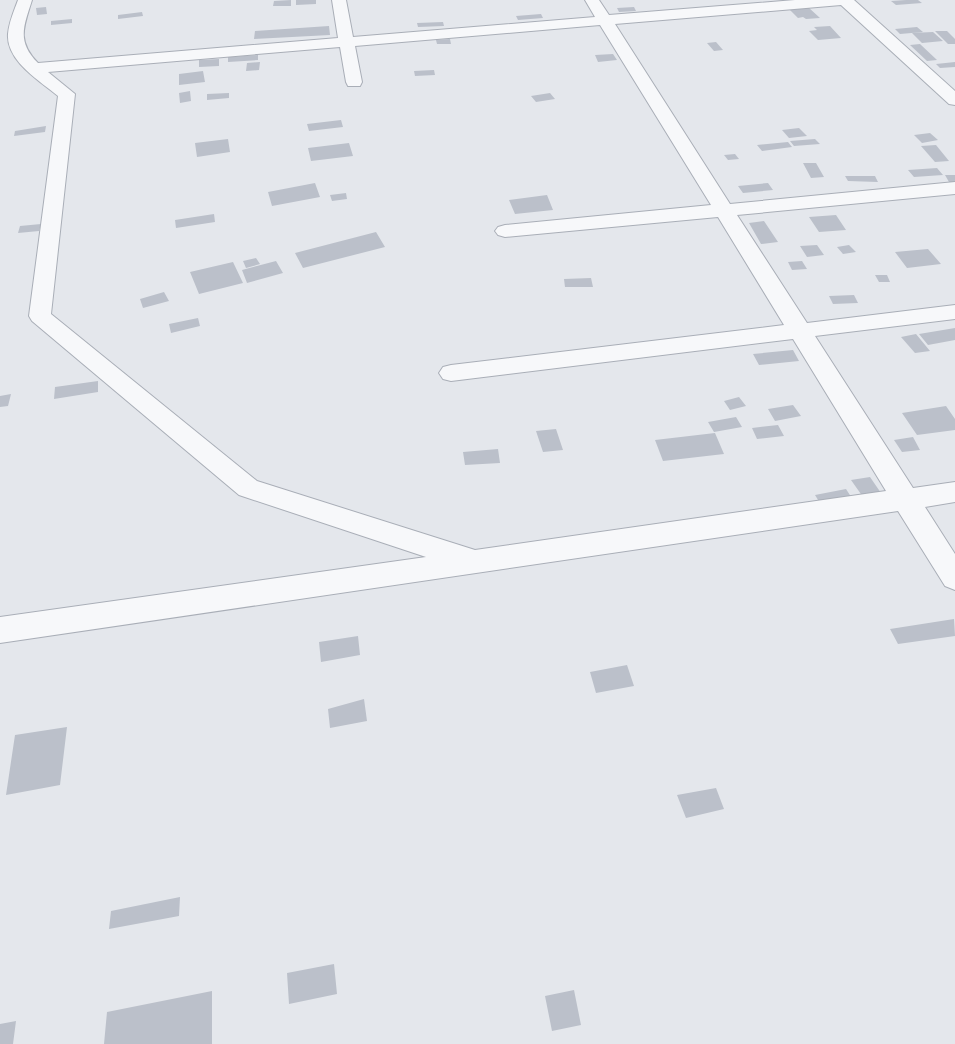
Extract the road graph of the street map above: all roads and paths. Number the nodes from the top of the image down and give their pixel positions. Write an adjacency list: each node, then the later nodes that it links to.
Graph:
1 (25, 0): 6 (street)
2 (339, 0): 7 (street)
3 (592, 0): 5 (street)
4 (845, 0): 5 (street); 10 (street)
5 (605, 20): 7 (street); 14 (street)
6 (8, 30): 8 (street)
7 (346, 42): 8 (street); 11 (street)
8 (36, 68): 21 (street)
9 (955, 76): 10 (street)
10 (931, 78): 12 (street)
11 (354, 82)
12 (955, 100)
13 (955, 188): 14 (street)
14 (724, 210): 15 (street); 17 (street)
15 (505, 231)
16 (955, 312): 17 (street)
17 (800, 331): 18 (street); 20 (street)
18 (451, 373)
19 (955, 492): 20 (street)
20 (906, 499): 21 (street); 22 (street)
21 (471, 560): 23 (street)
22 (955, 578)
23 (0, 630)

